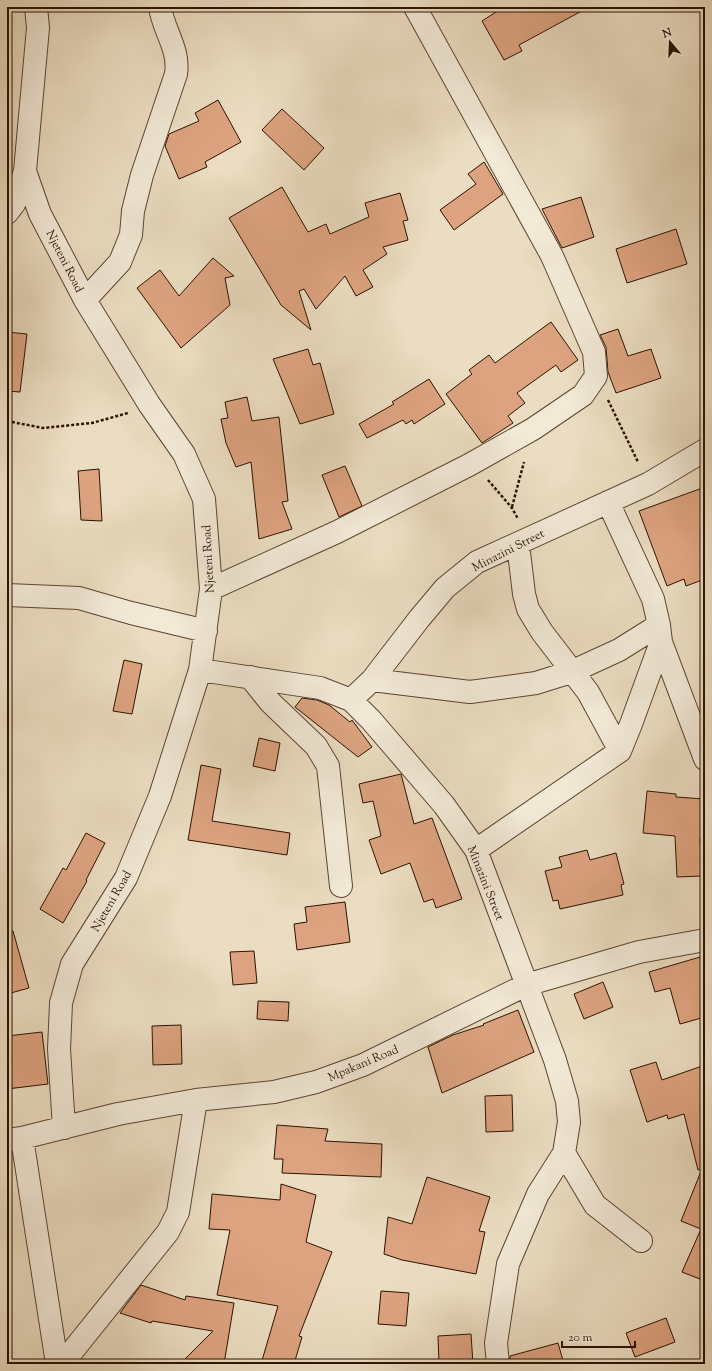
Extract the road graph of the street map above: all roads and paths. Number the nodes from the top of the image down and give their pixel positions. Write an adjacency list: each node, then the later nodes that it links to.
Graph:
1 (36, 7): 4 (street, Njeteni Road)
2 (415, 7): 7 (street)
3 (158, 9): 6 (street)
4 (25, 171): 5 (street); 6 (street, Njeteni Road)
5 (10, 206)
6 (85, 300): 8 (street, Njeteni Road)
7 (596, 376): 10 (street); 13 (path)
8 (149, 404): 9 (path); 17 (street, Njeteni Road)
9 (7, 421)
10 (533, 429): 12 (street); 15 (path)
11 (705, 450): 13 (street, Minazini Street)
12 (469, 465): 15 (path); 17 (street)
13 (648, 484): 14 (street, Minazini Street)
14 (608, 502): 16 (street, Minazini Street); 20 (street)
15 (512, 508): 16 (path)
16 (524, 541): 22 (street); 24 (street, Minazini Street)
17 (211, 589): 19 (street, Njeteni Road)
18 (7, 595): 19 (street)
19 (206, 631): 21 (street, Njeteni Road)
20 (660, 634): 22 (street); 26 (street); 27 (street)
21 (200, 670): 23 (street, Minazini Street); 33 (street, Njeteni Road)
22 (571, 672): 24 (street); 26 (street)
23 (250, 677): 25 (street, Minazini Street); 29 (street)
24 (372, 680): 25 (street, Minazini Street)
25 (351, 700): 28 (street, Minazini Street)
26 (620, 751): 28 (street)
27 (705, 759)
28 (476, 850): 31 (street, Minazini Street)
29 (341, 886)
30 (705, 940): 31 (street, Mpakani Road)
31 (526, 984): 32 (street, Mpakani Road); 35 (street, Minazini Street)
32 (196, 1100): 33 (street, Mpakani Road); 38 (street)
33 (64, 1128): 34 (street, Mpakani Road)
34 (14, 1139): 37 (street)
35 (564, 1153): 36 (street); 39 (street)
36 (642, 1241)
37 (57, 1364)
38 (62, 1364)
39 (498, 1364)

